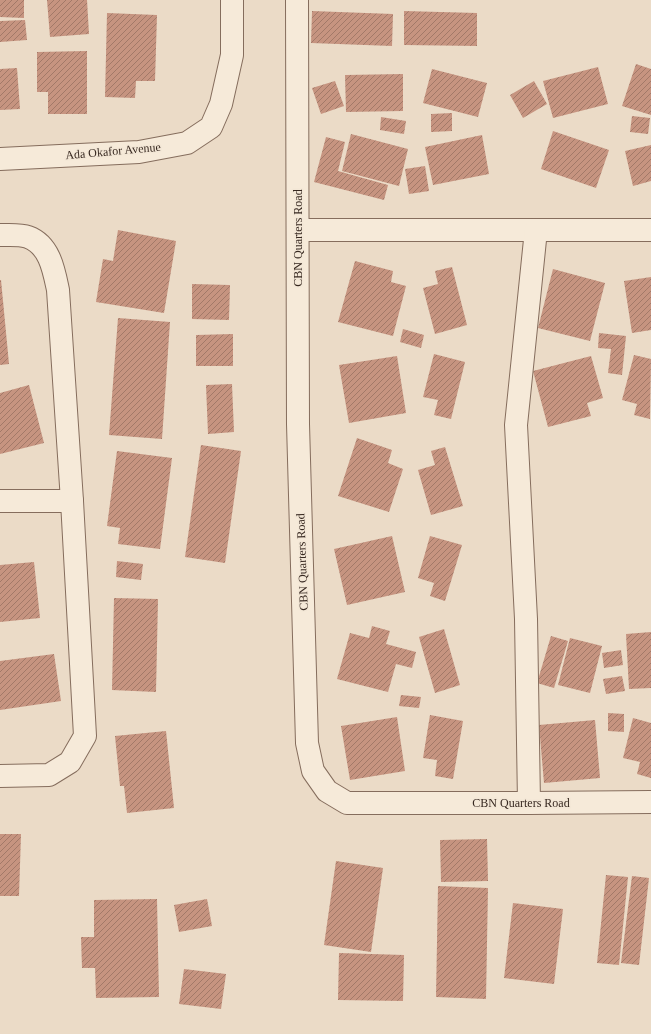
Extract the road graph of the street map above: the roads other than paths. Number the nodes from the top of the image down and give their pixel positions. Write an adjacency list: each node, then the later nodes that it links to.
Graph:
1 (232, 0): 3 (street, Ada Okafor Avenue)
2 (297, 0): 4 (street, CBN Quarters Road)
3 (0, 159)
4 (298, 230): 5 (street); 12 (street, CBN Quarters Road)
5 (536, 230): 6 (street); 12 (street)
6 (651, 230)
7 (0, 235): 9 (street)
8 (0, 501): 9 (street)
9 (72, 501): 10 (street)
10 (0, 776)
11 (651, 802): 12 (street, CBN Quarters Road)
12 (529, 803)

